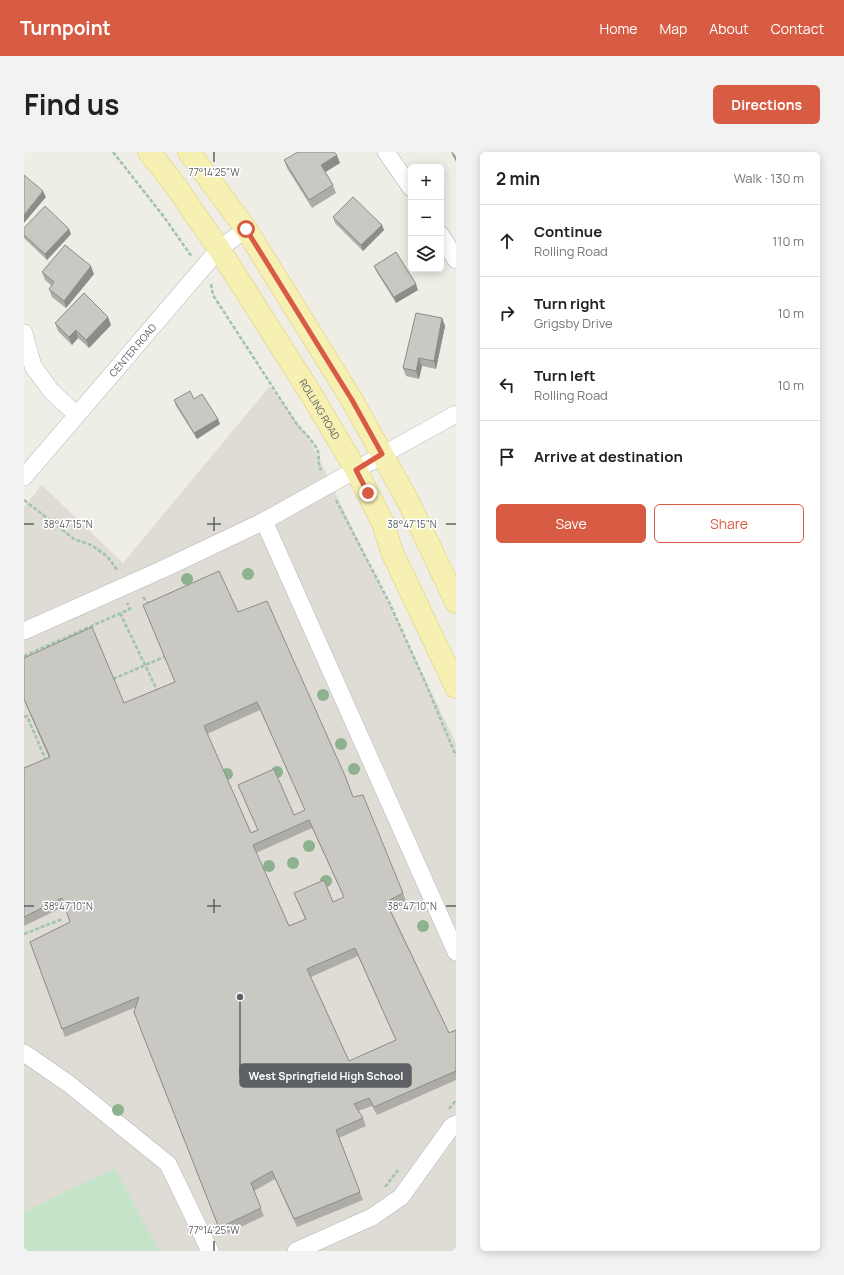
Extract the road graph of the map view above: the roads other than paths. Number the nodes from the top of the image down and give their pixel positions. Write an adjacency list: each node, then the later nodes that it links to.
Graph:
1 (148, 152): 7 (main road, ROLLING ROAD)
2 (189, 152): 5 (main road)
3 (386, 152): 4 (street)
4 (408, 184)
5 (246, 229): 7 (street, CENTER ROAD); 12 (main road)
6 (442, 236): 8 (street)
7 (219, 249): 11 (street, CENTER ROAD); 13 (main road, ROLLING ROAD)
8 (456, 260)
9 (24, 333): 11 (street)
10 (456, 414): 12 (street)
11 (77, 415): 14 (street, CENTER ROAD)
12 (382, 454): 13 (street); 16 (main road)
13 (356, 470): 15 (street); 18 (main road, ROLLING ROAD)
14 (24, 477)
15 (264, 521): 17 (street); 19 (street)
16 (456, 602)
17 (24, 631)
18 (456, 687)
19 (456, 952)
20 (24, 1053): 22 (street)
21 (451, 1118): 23 (street)
22 (210, 1251)
23 (296, 1251)

